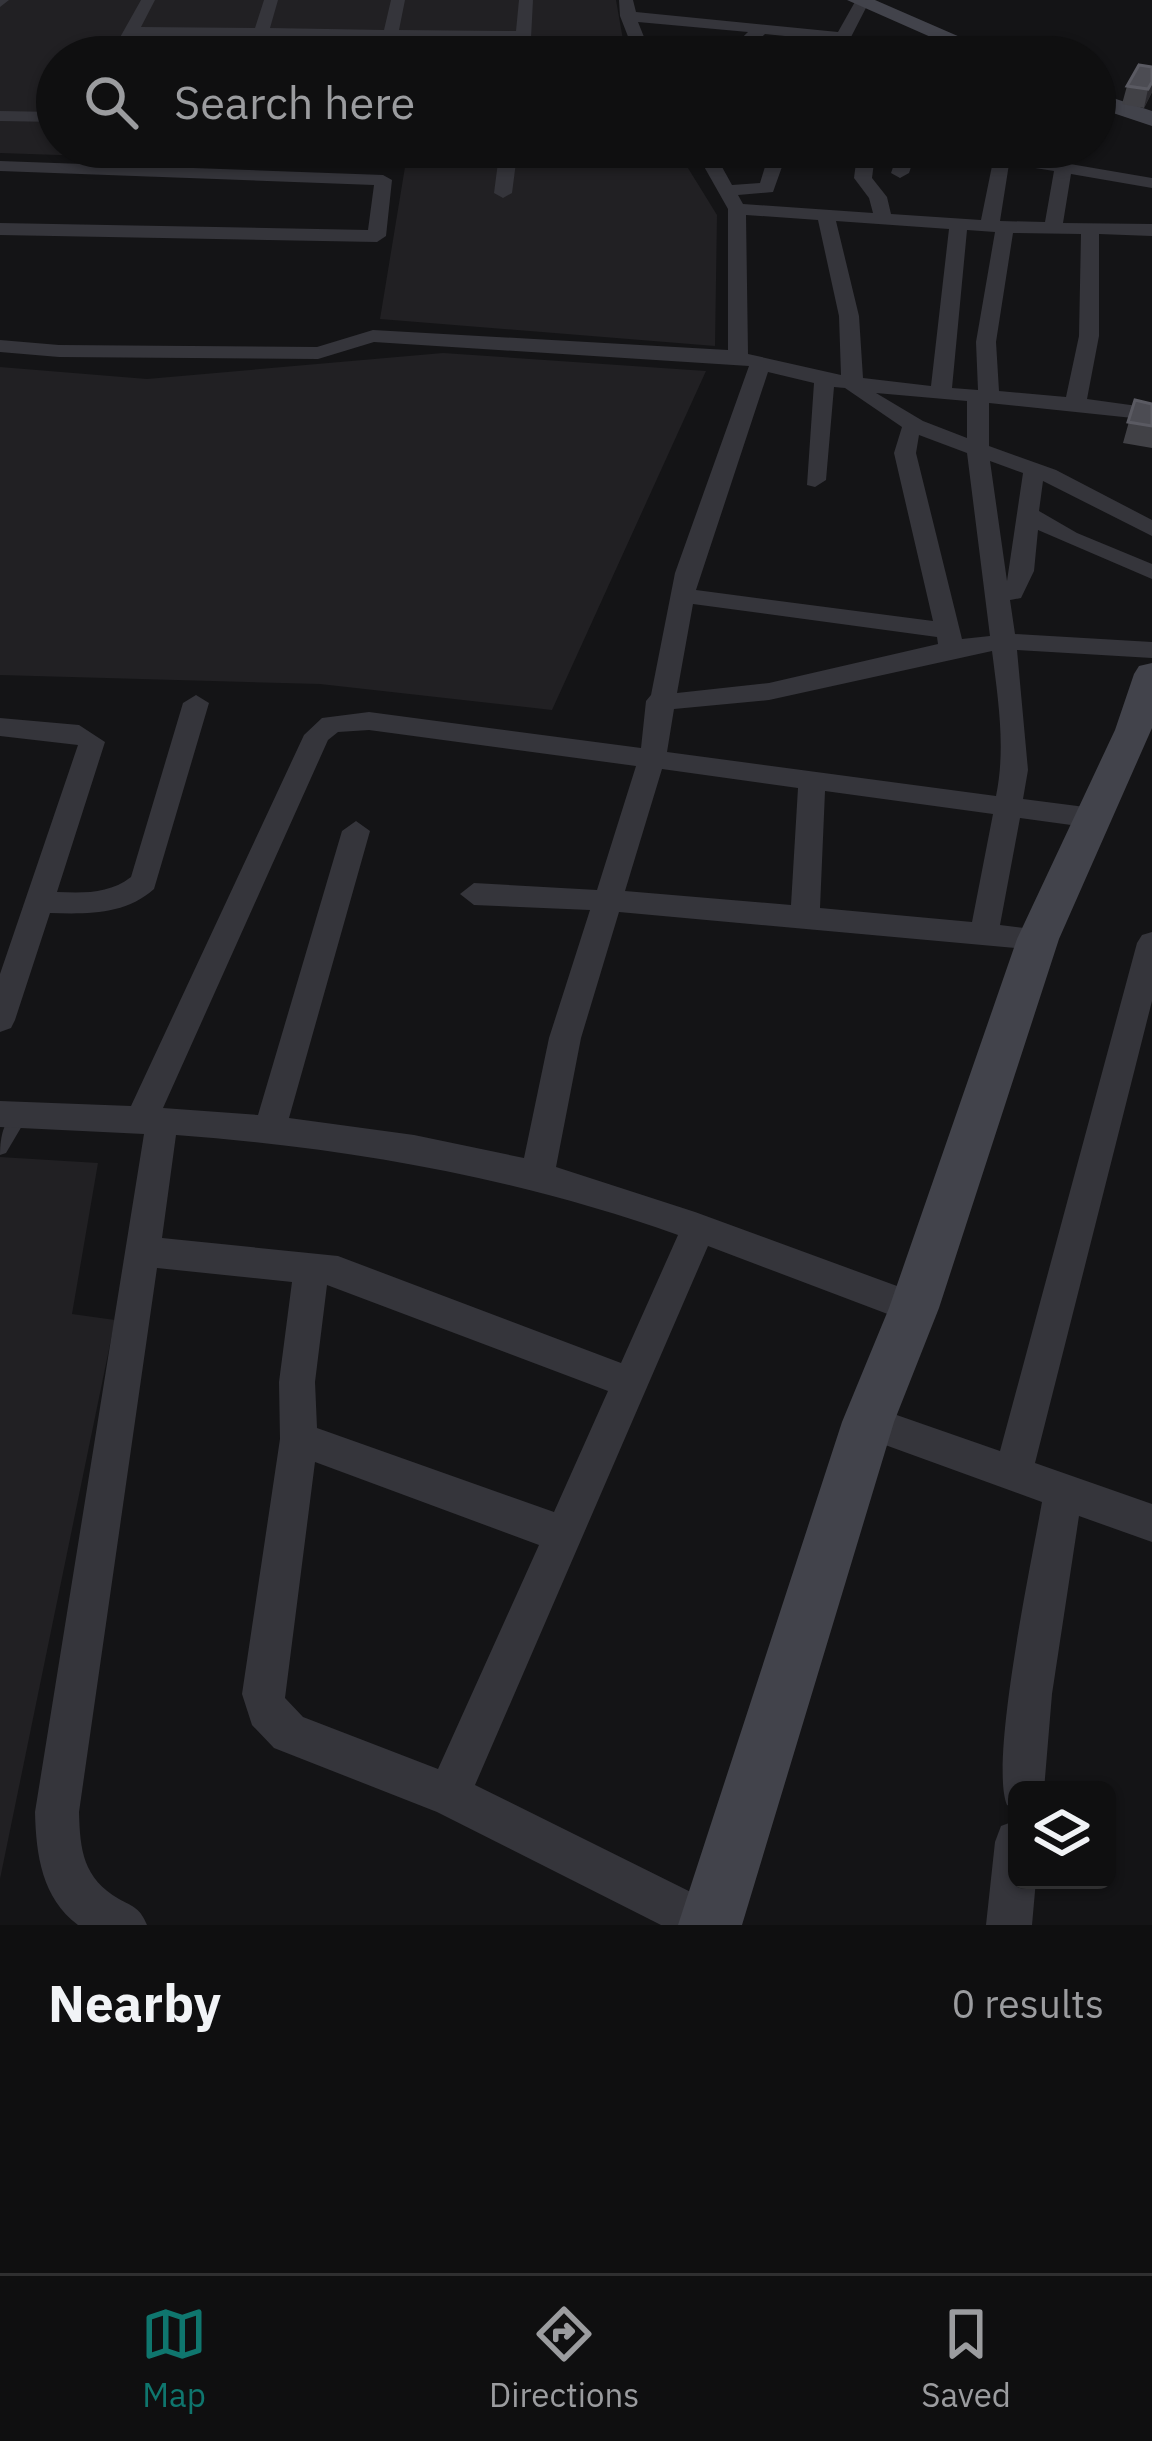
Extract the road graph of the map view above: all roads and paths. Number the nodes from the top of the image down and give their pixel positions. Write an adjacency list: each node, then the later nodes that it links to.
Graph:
1 (148, 0): 8 (street)
2 (272, 0): 9 (street)
3 (398, 0): 10 (street)
4 (526, 0): 13 (street)
5 (859, 1): 17 (street); 18 (street)
6 (629, 16): 7 (street); 14 (street)
7 (760, 30): 15 (street); 16 (street)
8 (131, 31): 9 (street); 11 (street)
9 (263, 31): 10 (street); 12 (street)
10 (390, 34): 13 (street)
11 (128, 36)
12 (261, 36)
13 (524, 36)
14 (711, 36)
15 (753, 36)
16 (830, 36)
17 (842, 36)
18 (943, 36)
19 (1116, 106): 22 (street)
20 (0, 116): 21 (street)
21 (36, 117)
22 (1152, 119)
23 (506, 168): 33 (street)
24 (715, 168): 34 (street)
25 (773, 168): 34 (street)
26 (864, 168): 36 (street)
27 (902, 168): 31 (street)
28 (1003, 168): 38 (street)
29 (1063, 168): 32 (street); 40 (street)
30 (2, 169): 39 (street)
31 (900, 173)
32 (1152, 183)
33 (503, 193)
34 (734, 199): 35 (street); 44 (street)
35 (826, 214): 36 (street); 46 (street)
36 (883, 217): 37 (street)
37 (959, 223): 38 (street); 47 (street)
38 (998, 227): 40 (street); 48 (street)
39 (0, 229)
40 (1053, 229): 42 (street)
41 (1152, 230): 42 (street)
42 (1090, 231): 49 (street)
43 (0, 346): 44 (street)
44 (749, 361): 45 (street); 59 (street)
45 (825, 377): 46 (street); 54 (street)
46 (851, 382): 47 (street); 51 (street)
47 (941, 394): 48 (street)
48 (984, 396): 49 (street); 52 (street)
49 (1076, 400): 50 (street)
50 (1152, 414)
51 (915, 426): 52 (street); 60 (street)
52 (978, 452): 53 (street); 58 (street)
53 (1035, 470): 55 (street); 56 (street)
54 (815, 480)
55 (1025, 513): 57 (street); 58 (street)
56 (1152, 529)
57 (1152, 572)
58 (996, 594): 61 (street)
59 (682, 595): 60 (street); 64 (street)
60 (950, 640): 61 (street); 64 (street)
61 (1001, 642): 62 (street); 69 (street)
62 (1152, 650)
63 (1152, 674): 70 (street)
64 (659, 701): 67 (street)
65 (196, 703): 74 (street)
66 (0, 727): 74 (street)
67 (652, 759): 68 (street); 73 (street); 81 (street)
68 (812, 780): 69 (street); 75 (street)
69 (1006, 806): 70 (street); 76 (street)
70 (1094, 818): 77 (street)
71 (356, 831): 82 (street)
72 (474, 893): 73 (street)
73 (606, 901): 75 (street); 84 (street)
74 (41, 902): 79 (street)
75 (805, 916): 76 (street)
76 (984, 934): 77 (street)
77 (1038, 940): 88 (street)
78 (1152, 943): 92 (street)
79 (0, 1020)
80 (11, 1114): 81 (street); 83 (lane)
81 (152, 1122): 82 (street); 86 (street)
82 (270, 1129): 84 (street)
83 (0, 1148)
84 (537, 1178): 85 (street)
85 (697, 1231): 88 (street); 89 (street)
86 (143, 1251): 87 (street); 99 (street)
87 (312, 1266): 89 (street); 91 (street)
88 (914, 1309): 90 (street)
89 (630, 1383): 95 (street)
90 (868, 1422): 92 (street); 100 (street)
91 (298, 1438): 95 (street); 97 (street)
92 (1012, 1474): 93 (street)
93 (1063, 1492): 94 (street); 96 (street)
94 (1152, 1523)
95 (563, 1534): 97 (street)
96 (1023, 1781)
97 (448, 1795): 100 (street)
98 (1013, 1889): 101 (street)
99 (124, 1925)
100 (709, 1925)
101 (1009, 1925)

